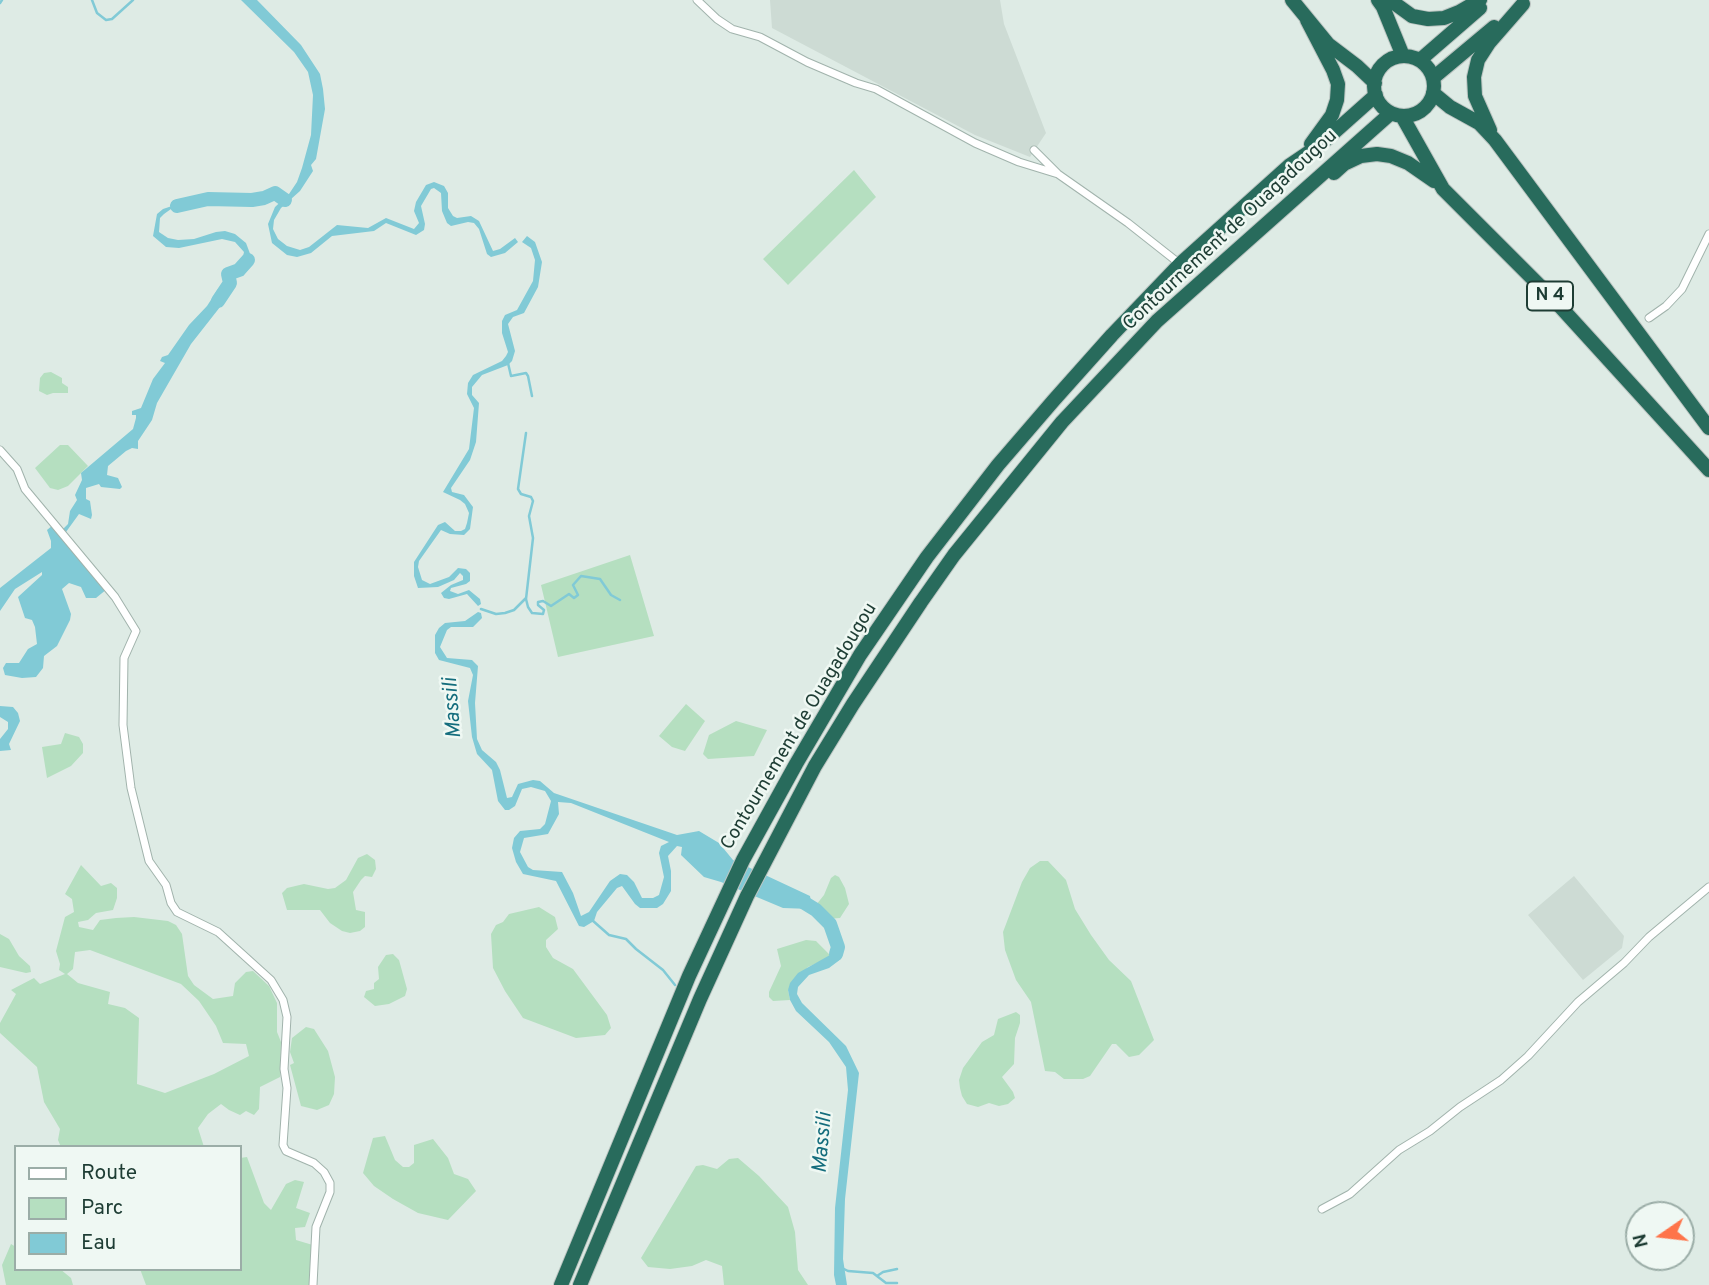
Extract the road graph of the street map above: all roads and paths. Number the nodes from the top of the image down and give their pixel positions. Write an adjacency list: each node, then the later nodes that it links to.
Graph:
1 (697, 0): 17 (street)
2 (1292, 0): 8 (highway, N 4)
3 (1378, 0): 9 (highway)
4 (1390, 0): 5 (highway)
5 (1480, 0)
6 (1489, 0): 10 (highway)
7 (1526, 2): 11 (highway); 14 (highway)
8 (1307, 20): 12 (highway, N 4); 16 (highway)
9 (1403, 56): 10 (highway); 12 (highway)
10 (1420, 60): 11 (highway, N 4)
11 (1433, 85): 13 (highway); 14 (highway, N 4)
12 (1375, 89): 13 (highway, N 4); 16 (highway, Contournement de Ouagadougou)
13 (1396, 115): 18 (highway, Contournement de Ouagadougou); 19 (highway, N 4)
14 (1495, 140): 23 (highway, N 4)
15 (1034, 150): 17 (street)
16 (1290, 165): 21 (highway, Contournement de Ouagadougou)
17 (1058, 174): 21 (street)
18 (1308, 187): 19 (highway); 30 (highway, Contournement de Ouagadougou)
19 (1443, 189): 25 (highway, N 4)
20 (1709, 234): 22 (street)
21 (1180, 264): 29 (highway, Contournement de Ouagadougou)
22 (1650, 318)
23 (1709, 429)
24 (0, 450): 28 (street)
25 (1709, 470)
26 (1709, 887): 27 (street)
27 (1322, 1209)
28 (313, 1285)
29 (561, 1285)
30 (580, 1285)

